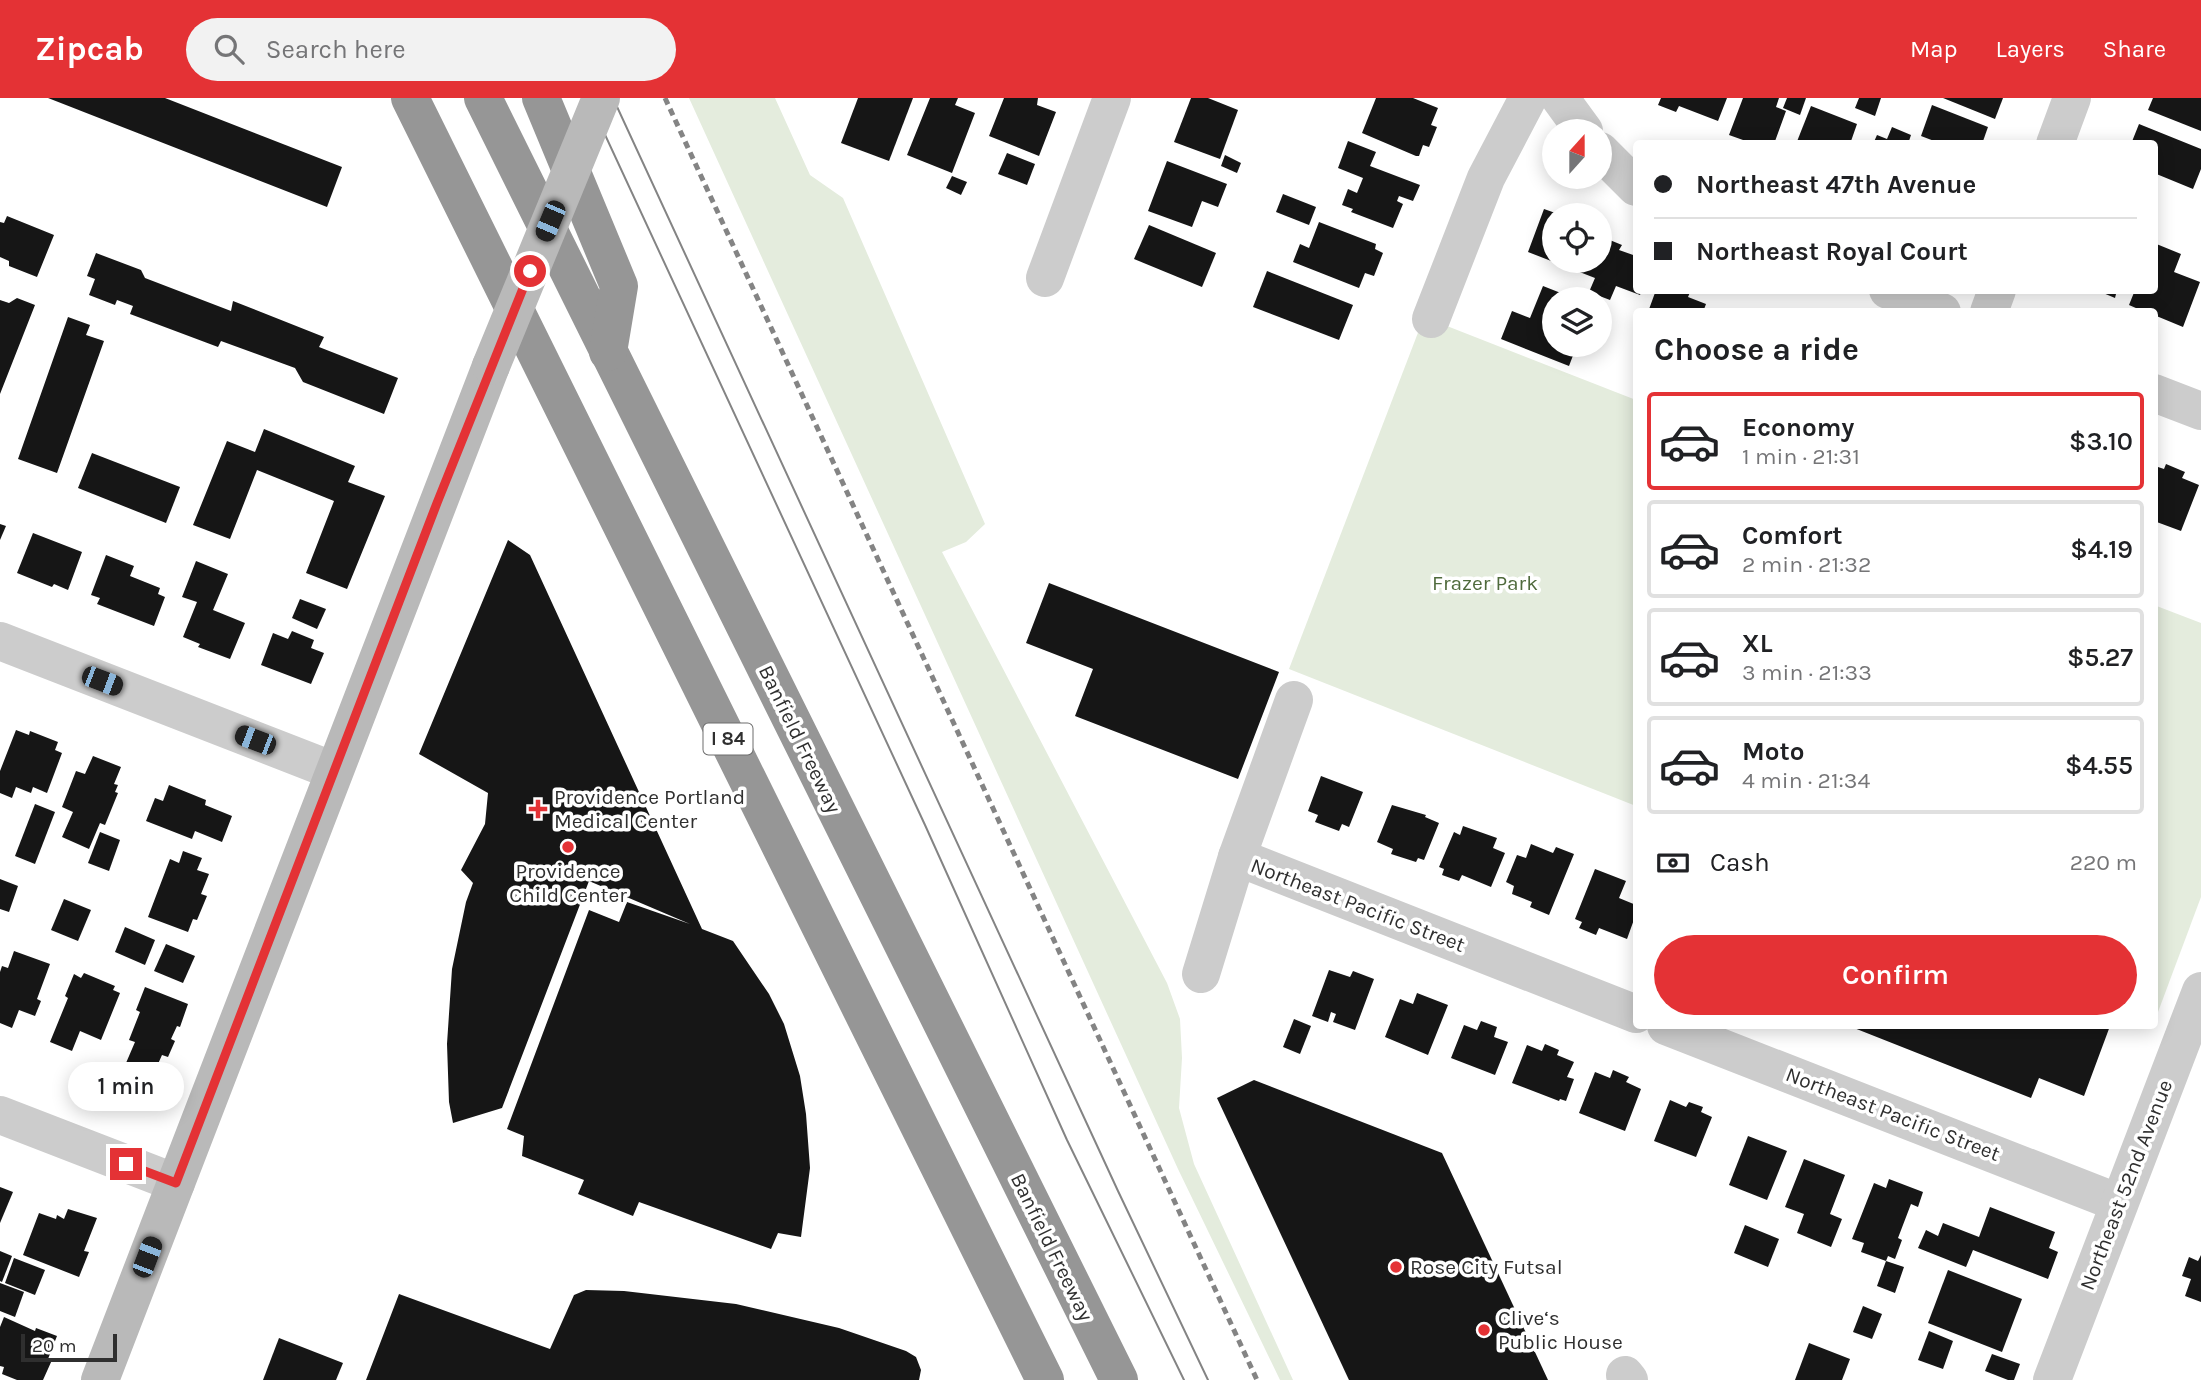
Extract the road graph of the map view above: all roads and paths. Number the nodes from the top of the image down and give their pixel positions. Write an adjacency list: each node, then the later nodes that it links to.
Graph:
1 (410, 98): 32 (highway, I 84)
2 (483, 98): 17 (highway, Banfield Freeway)
3 (541, 98): 17 (highway)
4 (601, 98): 22 (main road, bridge)
5 (1112, 98): 13 (street)
6 (1528, 98): 16 (street)
7 (1560, 98): 9 (street)
8 (2073, 98): 10 (street)
9 (1575, 119)
10 (2057, 140)
11 (1612, 163): 12 (street)
12 (1633, 184)
13 (1045, 278)
14 (1898, 294): 15 (street)
15 (1932, 308)
16 (1431, 318)
17 (608, 352): 33 (highway, Banfield Freeway)
18 (2158, 395): 19 (street)
19 (2201, 411)
20 (0, 641): 22 (street)
21 (1294, 700): 23 (street)
22 (334, 771): 29 (main road)
23 (1237, 857): 24 (street); 26 (street, Northeast Pacific Street)
24 (1200, 974)
25 (2201, 991): 30 (street, Northeast 52nd Avenue)
26 (1633, 1013)
27 (1674, 1029): 30 (street, Northeast Pacific Street)
28 (0, 1115): 29 (street)
29 (176, 1183): 31 (main road)
30 (2119, 1203): 34 (street, Northeast 52nd Avenue)
31 (100, 1380)
32 (1045, 1380)
33 (1119, 1380)
34 (2052, 1380)

